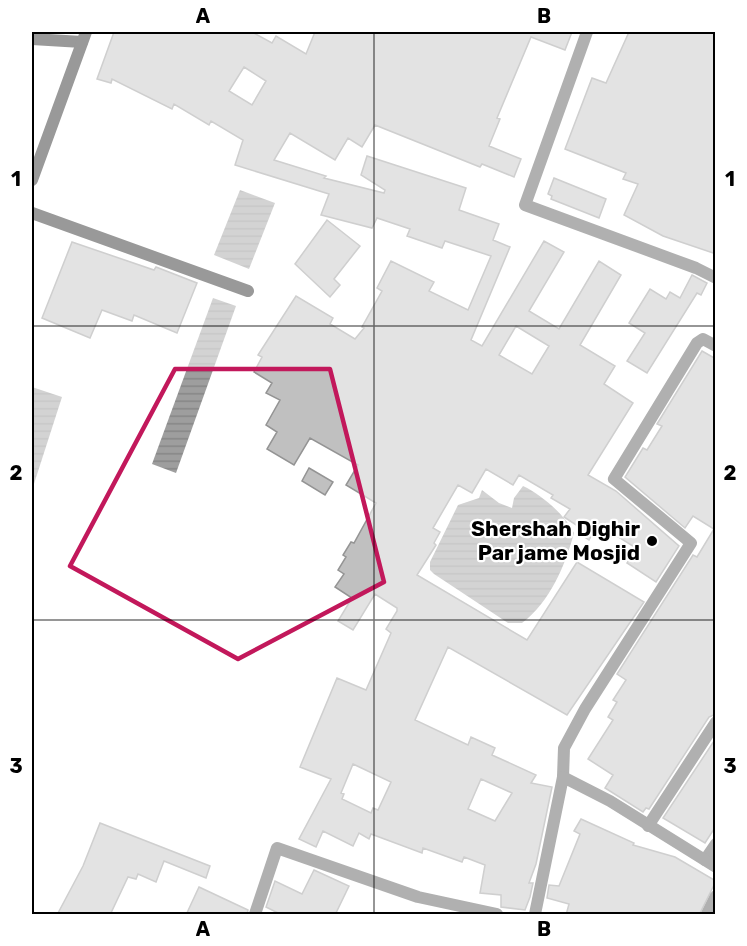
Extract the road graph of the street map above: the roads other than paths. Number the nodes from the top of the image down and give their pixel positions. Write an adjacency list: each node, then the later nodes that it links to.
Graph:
1 (587, 32): 6 (street)
2 (84, 37): 3 (street); 4 (street)
3 (32, 39)
4 (32, 180)
5 (32, 213): 7 (street)
6 (716, 278)
7 (248, 291)
8 (716, 346): 10 (street)
9 (716, 722): 11 (street)
10 (563, 777): 11 (street); 17 (street)
11 (648, 826): 13 (street)
12 (716, 844): 13 (street)
13 (710, 864)
14 (716, 896): 18 (street)
15 (255, 915): 16 (street)
16 (497, 915)
17 (535, 915)
18 (707, 915)

